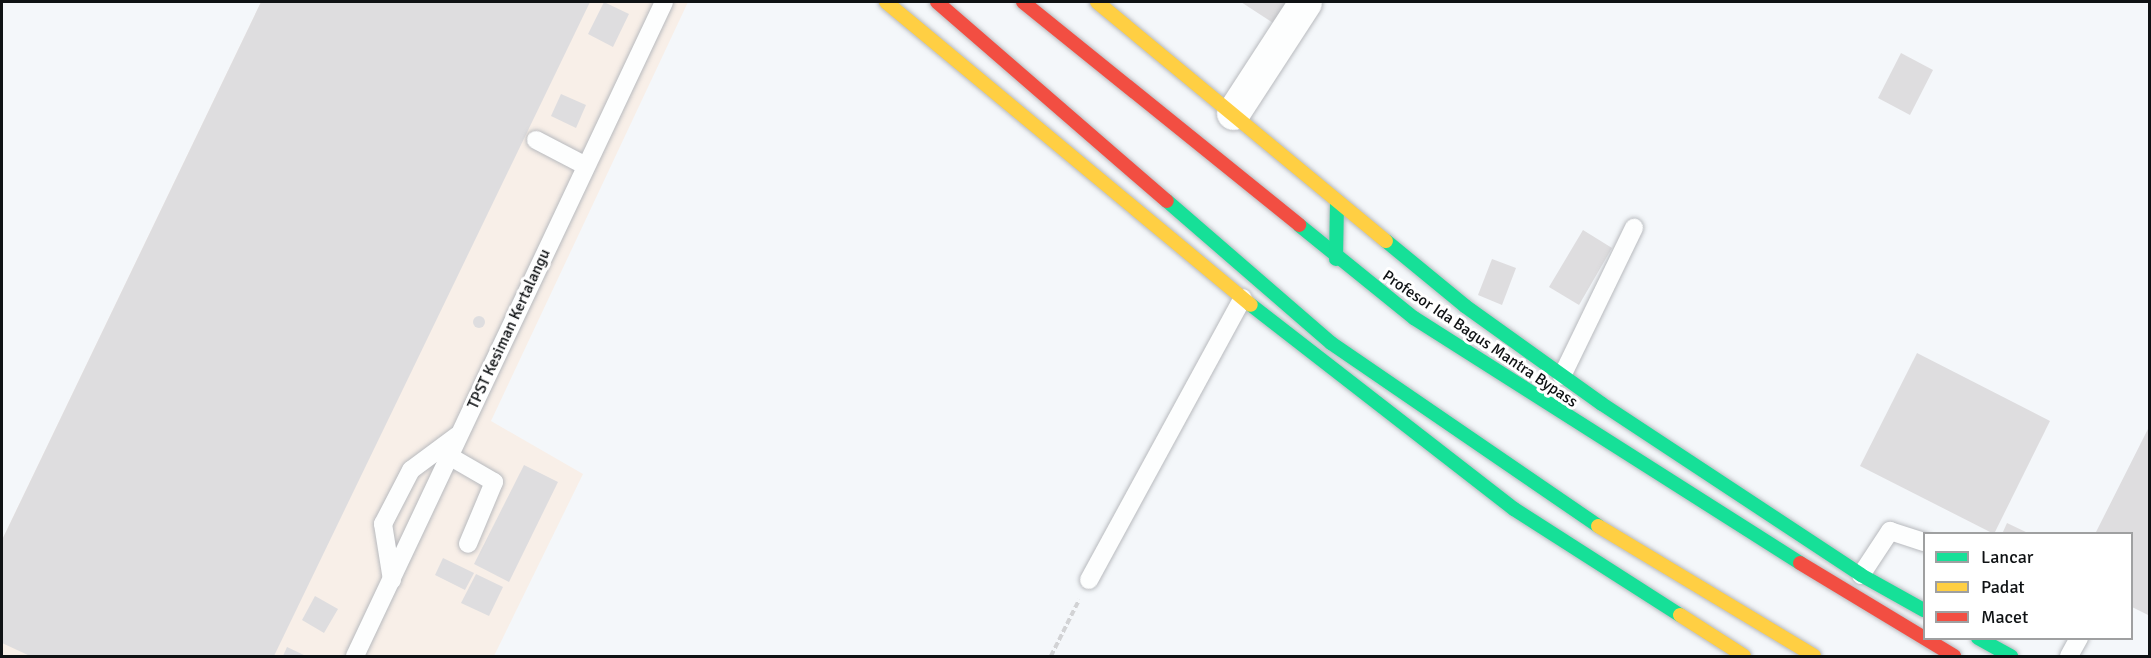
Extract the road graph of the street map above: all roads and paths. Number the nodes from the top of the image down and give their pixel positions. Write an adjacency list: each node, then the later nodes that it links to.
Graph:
1 (664, 2): 9 (lane, TPST Kesiman Kertalangu)
2 (886, 2): 13 (main road)
3 (937, 2): 30 (main road)
4 (1023, 2): 12 (main road, Profesor Ida Bagus Mantra Bypass)
5 (1097, 2): 7 (main road)
6 (1305, 2): 7 (street)
7 (1233, 113): 10 (main road)
8 (536, 141): 9 (lane)
9 (586, 166): 15 (lane, TPST Kesiman Kertalangu)
10 (1337, 201): 12 (main road); 14 (main road)
11 (1634, 228): 14 (lane)
12 (1336, 259): 23 (main road, Profesor Ida Bagus Mantra Bypass)
13 (1243, 298): 21 (lane); 29 (main road)
14 (1562, 376): 19 (main road)
15 (459, 435): 16 (lane, TPST Kesiman Kertalangu); 20 (lane)
16 (449, 456): 18 (lane); 20 (lane, TPST Kesiman Kertalangu)
17 (1923, 542): 19 (lane)
18 (468, 544)
19 (1861, 575): 22 (main road)
20 (392, 580): 27 (lane, TPST Kesiman Kertalangu)
21 (1089, 580): 28 (path)
22 (1923, 609)
23 (1923, 638)
24 (1926, 640): 31 (main road, Profesor Ida Bagus Mantra Bypass)
25 (1980, 640): 32 (main road)
26 (2078, 640): 33 (lane)
27 (355, 657)
28 (1051, 657)
29 (1744, 657)
30 (1814, 657)
31 (1954, 657)
32 (2011, 657)
33 (2070, 657)

